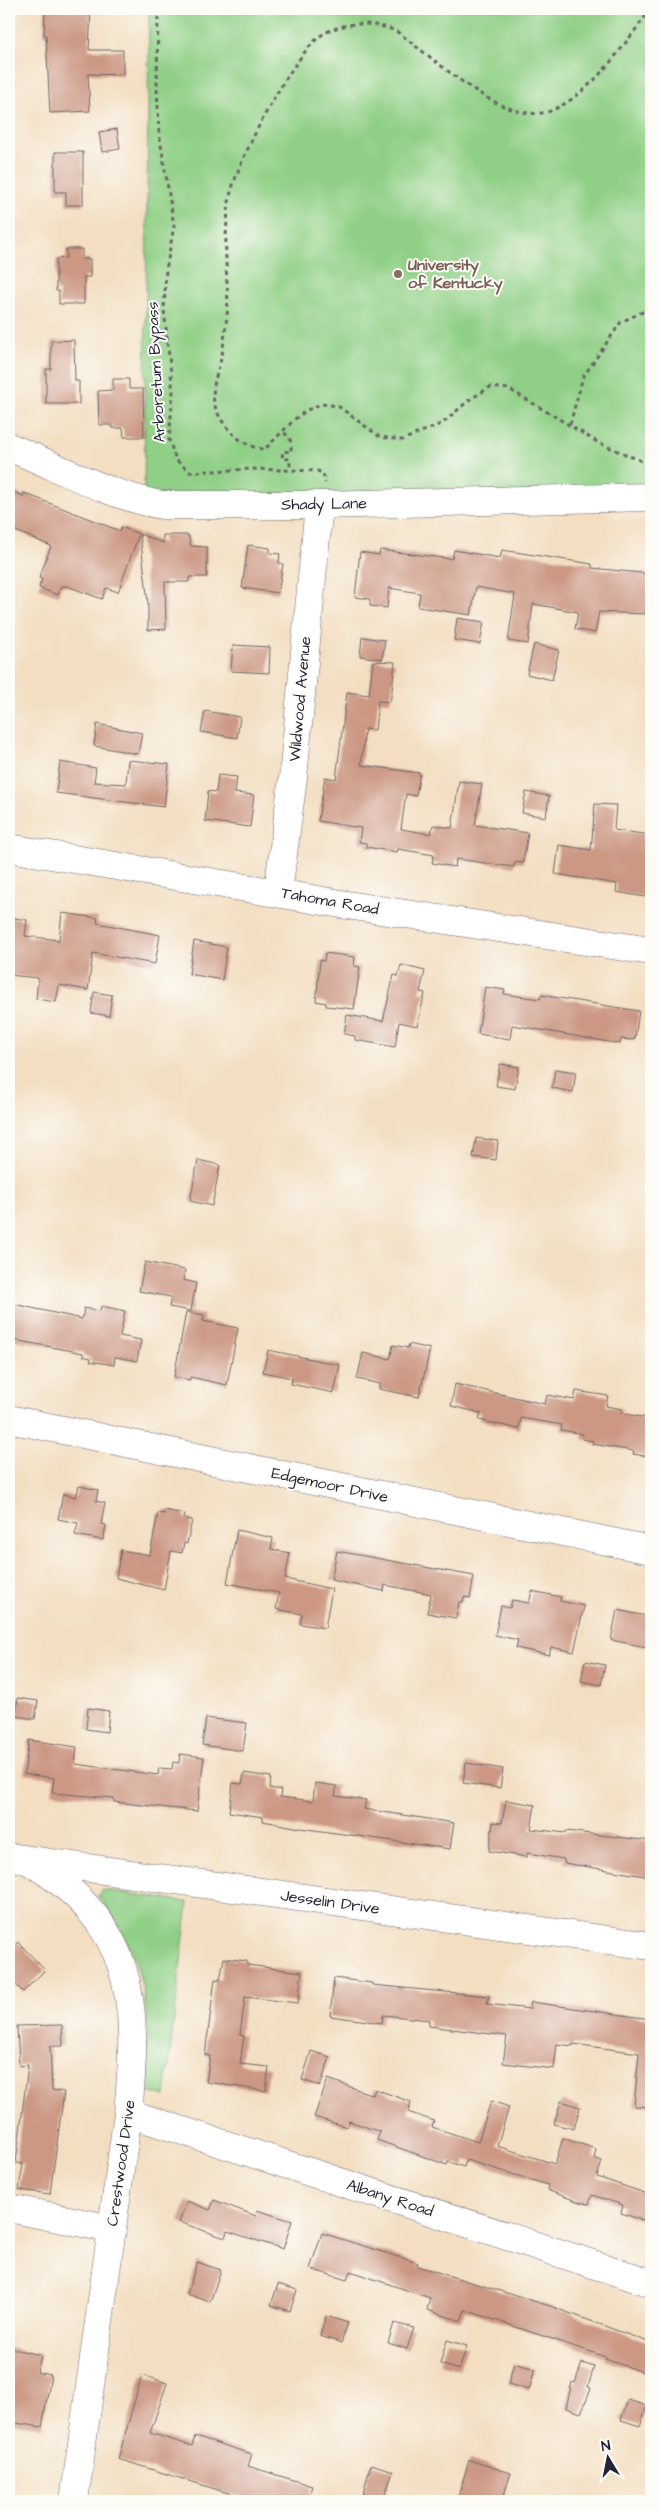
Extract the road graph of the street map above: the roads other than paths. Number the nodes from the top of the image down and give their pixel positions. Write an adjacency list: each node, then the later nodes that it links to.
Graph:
1 (9, 447): 3 (street, Shady Lane)
2 (651, 497): 3 (street, Shady Lane)
3 (319, 505): 5 (street, Wildwood Avenue)
4 (9, 848): 5 (street, Tahoma Road)
5 (278, 892): 6 (street, Tahoma Road)
6 (651, 950)
7 (9, 1419): 8 (street, Edgemoor Drive)
8 (651, 1550)
9 (19, 1859): 10 (street, Jesselin Drive); 11 (street, Crestwood Drive)
10 (651, 1946)
11 (128, 2112): 13 (street, Crestwood Drive); 14 (street, Albany Road)
12 (9, 2208): 13 (street)
13 (112, 2229): 15 (street, Crestwood Drive)
14 (651, 2283)
15 (74, 2501)

